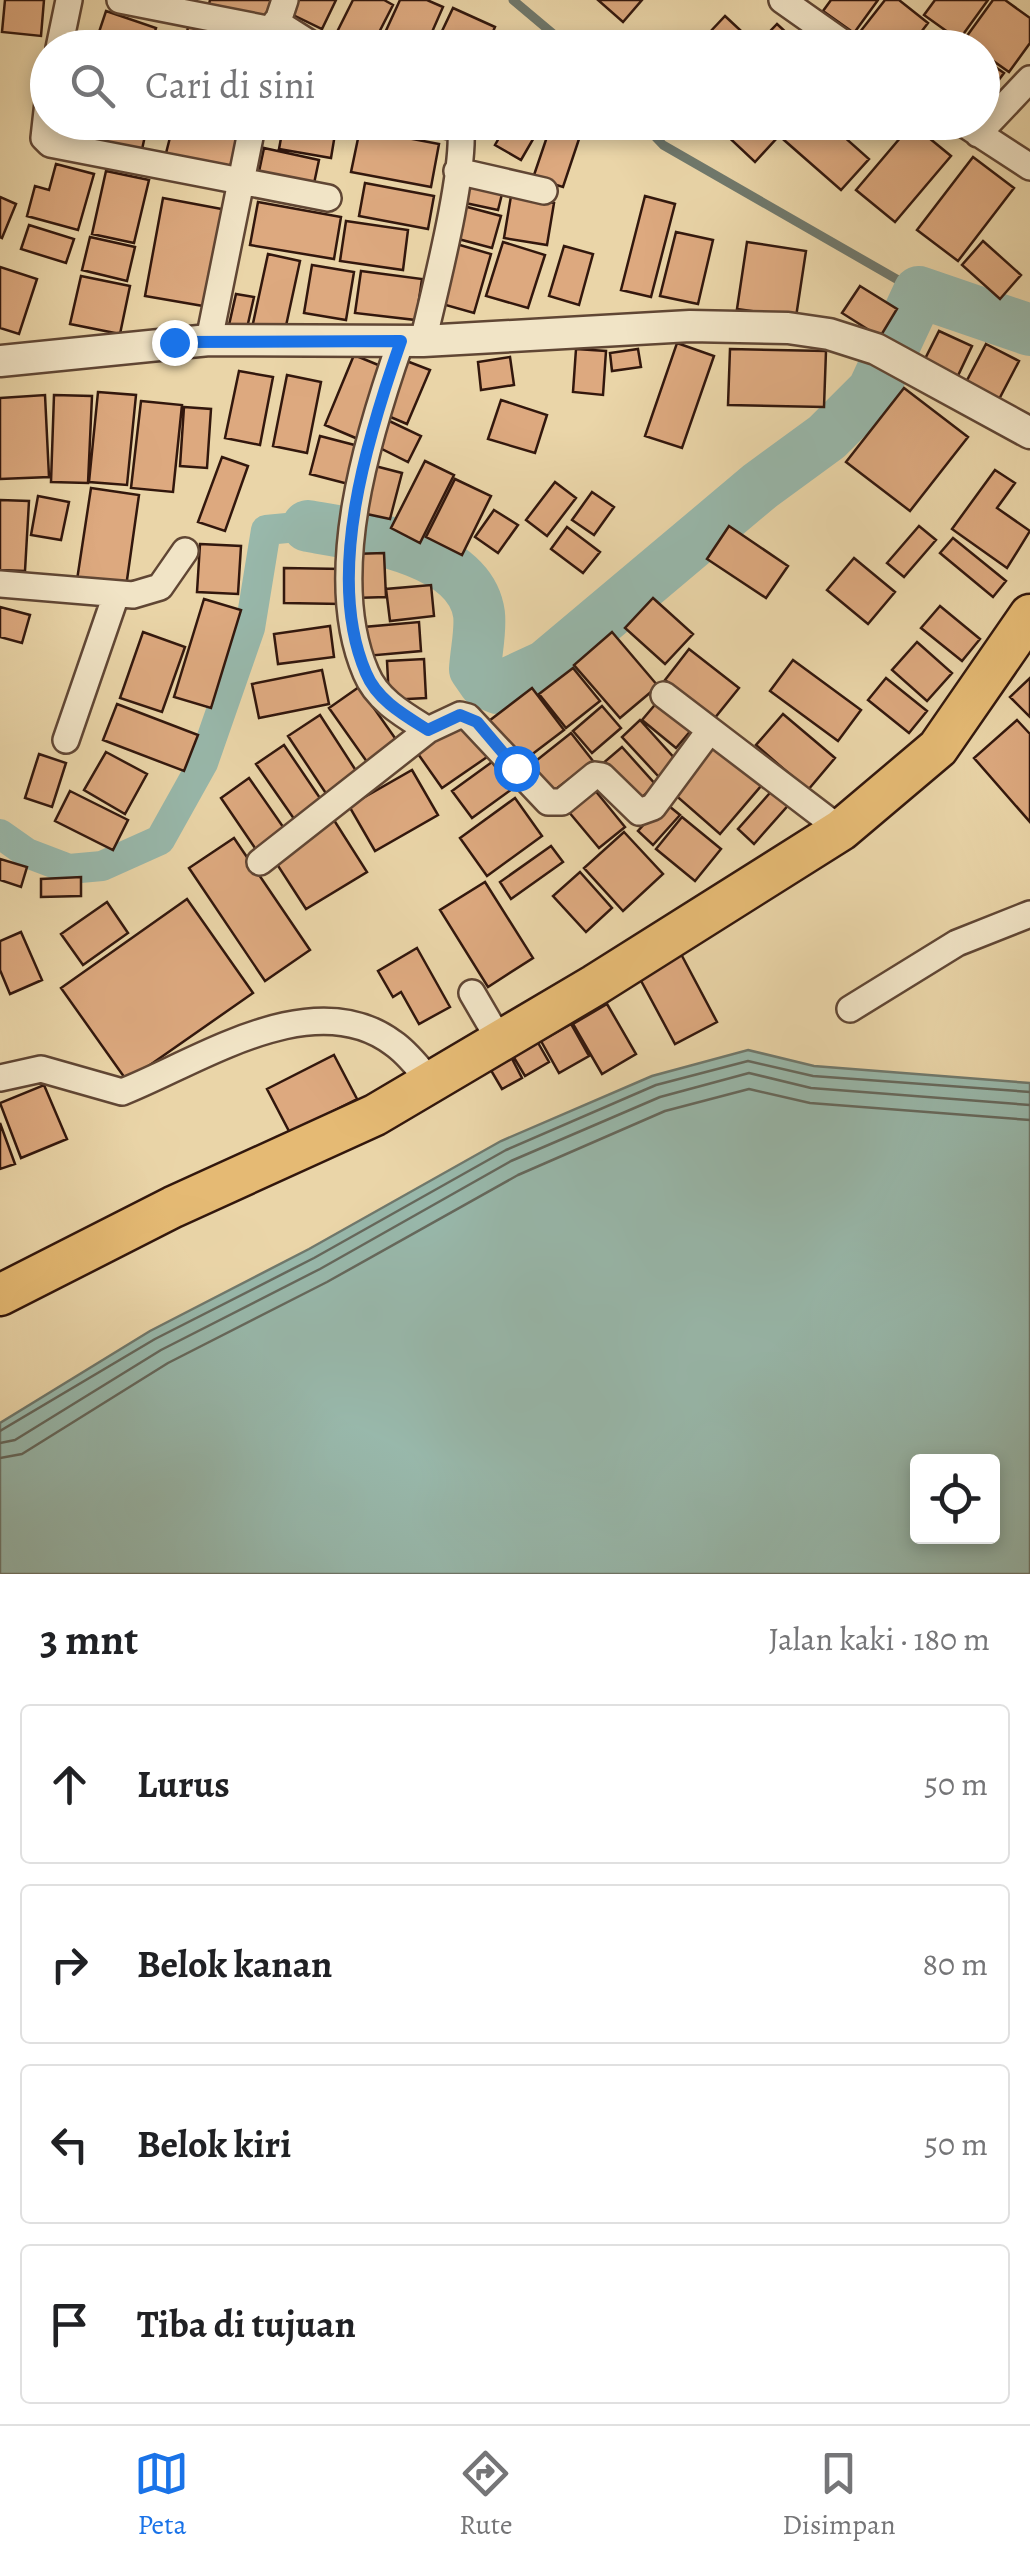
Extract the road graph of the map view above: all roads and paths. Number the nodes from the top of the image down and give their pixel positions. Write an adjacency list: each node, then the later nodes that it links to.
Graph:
1 (69, 0): 5 (street)
2 (120, 0): 4 (street)
3 (782, 0): 6 (street)
4 (275, 25)
5 (63, 30)
6 (824, 30)
7 (1030, 79): 8 (street)
8 (1000, 103)
9 (46, 140): 15 (street)
10 (250, 140): 15 (street)
11 (459, 140): 14 (street)
12 (988, 140): 13 (street)
13 (1030, 167)
14 (457, 171): 16 (street); 19 (street)
15 (241, 184): 17 (street); 18 (street)
16 (544, 191)
17 (328, 198)
18 (209, 340): 19 (street); 20 (street)
19 (412, 341): 21 (street); 27 (street)
20 (0, 361)
21 (1030, 433)
22 (185, 551): 24 (street)
23 (0, 584): 24 (street)
24 (116, 595): 29 (street)
25 (1030, 615): 30 (highway)
26 (664, 694): 28 (street)
27 (428, 730): 28 (street); 31 (street)
28 (710, 730): 30 (street)
29 (66, 740)
30 (841, 830): 35 (highway)
31 (260, 862)
32 (1030, 914): 34 (street)
33 (472, 993): 35 (street)
34 (850, 1008)
35 (500, 1042): 37 (highway)
36 (0, 1078): 37 (street)
37 (431, 1082): 38 (highway)
38 (0, 1294)

